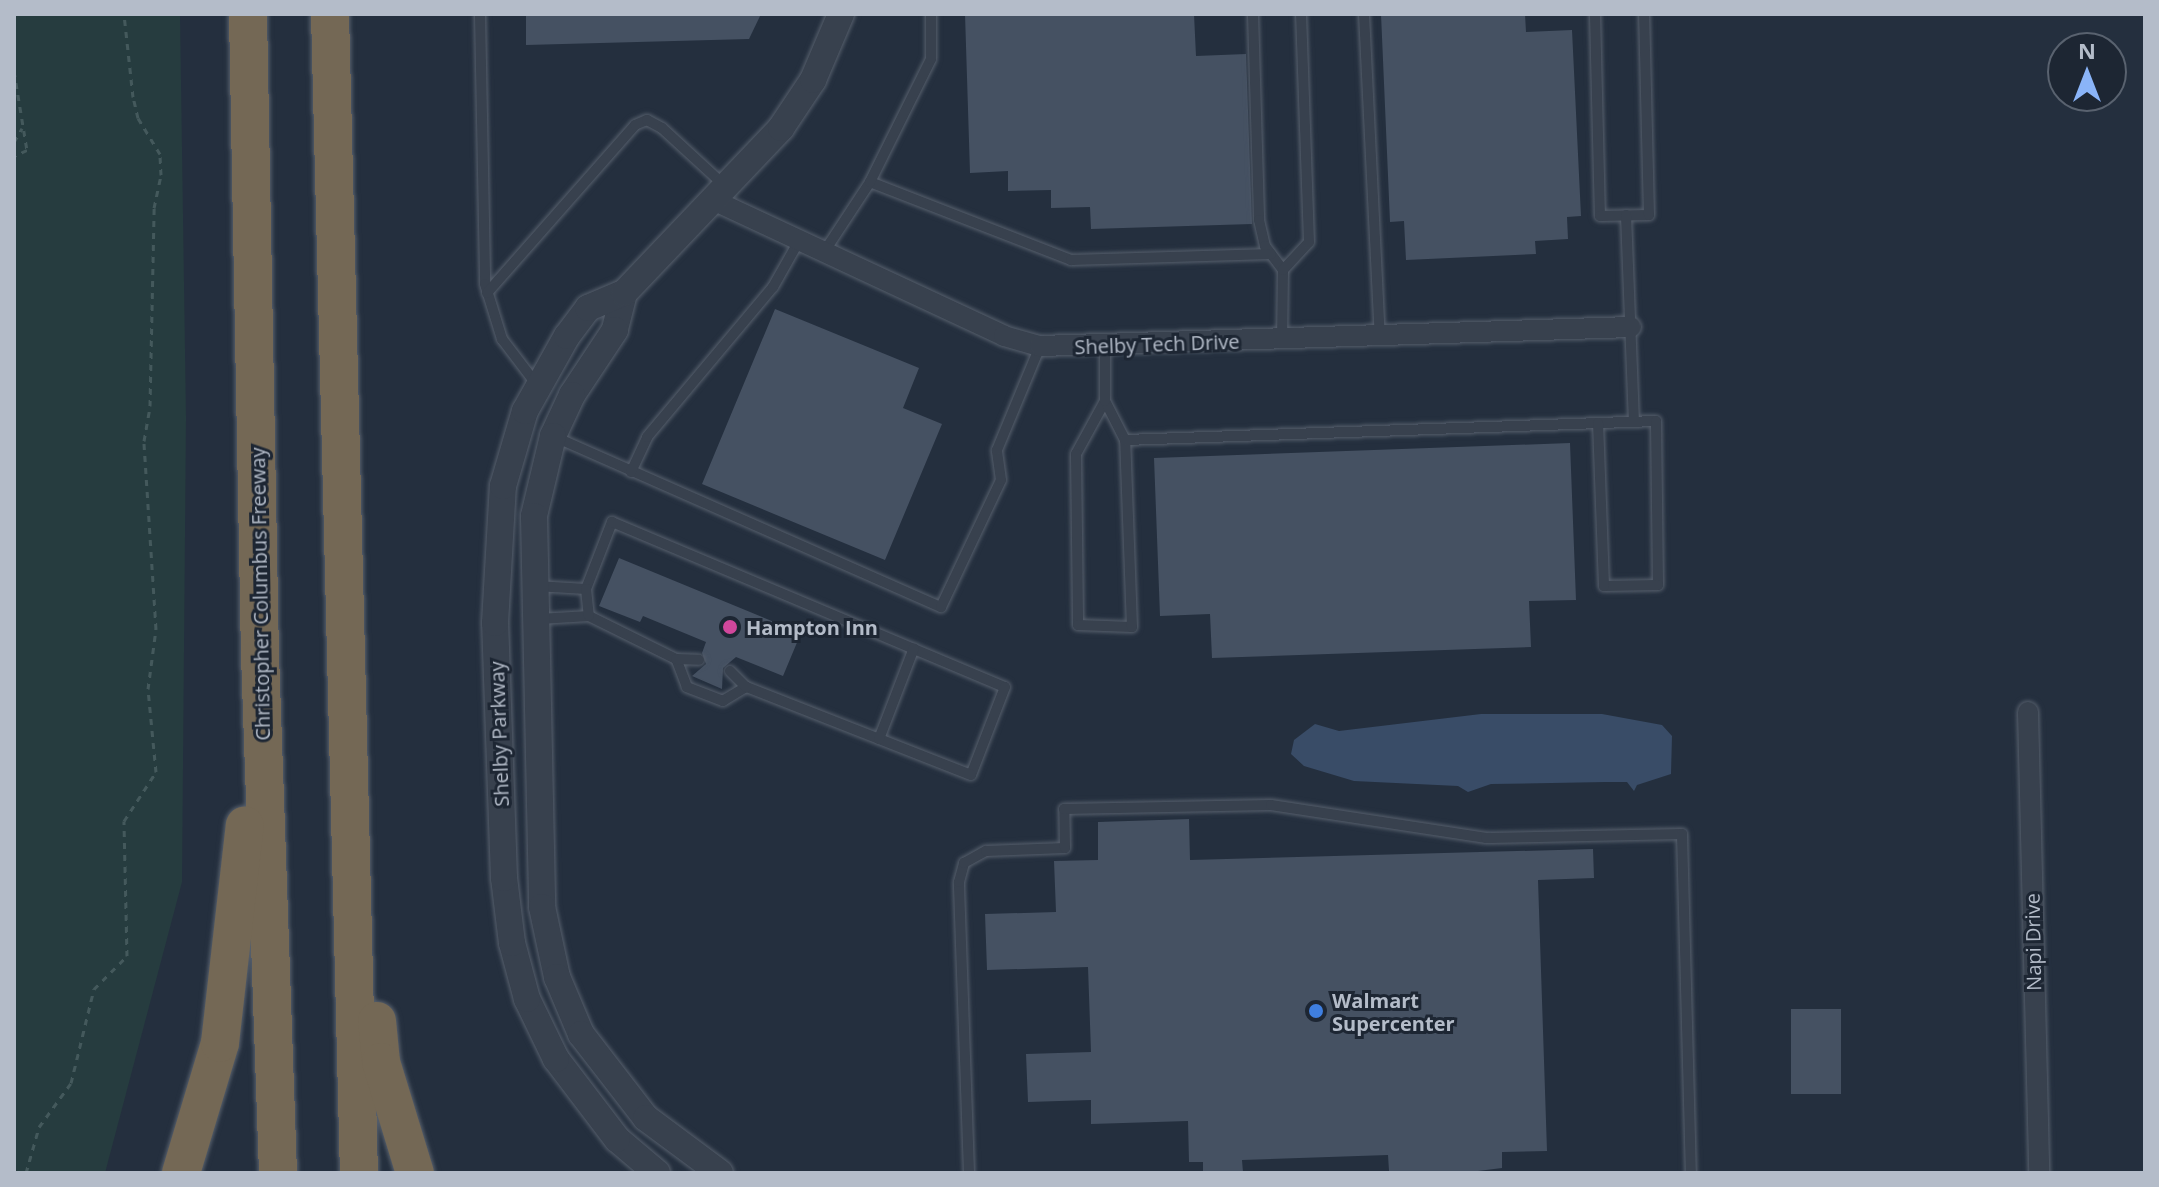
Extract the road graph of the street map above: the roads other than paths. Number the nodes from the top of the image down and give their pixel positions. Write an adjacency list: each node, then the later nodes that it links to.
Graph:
1 (248, 14): 39 (highway, Christopher Columbus Freeway)
2 (330, 14): 45 (highway)
3 (480, 14): 18 (lane)
4 (841, 14): 12 (street, Shelby Parkway)
5 (931, 14): 11 (lane)
6 (1253, 14): 16 (lane)
7 (1301, 14): 17 (lane)
8 (1364, 14): 21 (lane)
9 (1595, 14): 13 (lane)
10 (1644, 14): 13 (lane)
11 (870, 182): 15 (lane); 16 (lane)
12 (720, 194): 14 (street, Shelby Tech Drive); 18 (lane); 19 (street, Shelby Parkway)
13 (1626, 215): 20 (lane)
14 (800, 239): 15 (street, Shelby Tech Drive); 31 (lane)
15 (826, 249): 23 (street, Shelby Tech Drive)
16 (1271, 254): 17 (lane)
17 (1283, 270): 22 (lane)
18 (487, 293): 25 (lane)
19 (624, 293): 25 (street, Shelby Parkway); 29 (street, Shelby Parkway)
20 (1631, 327): 21 (street, Shelby Tech Drive); 27 (lane)
21 (1380, 336): 22 (street, Shelby Tech Drive)
22 (1282, 340): 24 (street, Shelby Tech Drive)
23 (1040, 346): 24 (street, Shelby Tech Drive); 31 (lane)
24 (1105, 347): 26 (lane)
25 (537, 386): 32 (street, Shelby Parkway)
26 (1105, 401): 30 (lane); 30 (lane)
27 (1634, 421): 28 (lane); 28 (lane)
28 (1598, 423): 30 (lane)
29 (553, 436): 31 (lane); 33 (street, Shelby Parkway)
30 (1125, 440)
31 (631, 472)
32 (503, 486): 33 (street); 51 (street, Shelby Parkway)
33 (534, 516): 34 (street, Shelby Parkway)
34 (531, 586): 35 (lane); 37 (street, Shelby Parkway)
35 (586, 589): 36 (lane); 38 (lane)
36 (589, 616): 37 (lane); 40 (lane)
37 (533, 620): 52 (street, Shelby Parkway)
38 (914, 648): 46 (lane); 46 (lane)
39 (260, 655): 47 (highway); 48 (highway, Christopher Columbus Freeway)
40 (676, 659): 41 (lane); 43 (lane)
41 (699, 660)
42 (730, 671): 43 (lane)
43 (746, 687): 46 (lane)
44 (2028, 712): 55 (street, Napi Drive)
45 (350, 730): 49 (highway); 50 (highway)
46 (879, 739)
47 (181, 1173)
48 (278, 1173)
49 (359, 1173)
50 (415, 1173)
51 (657, 1173)
52 (720, 1173)
53 (969, 1173): 54 (lane)
54 (1691, 1173)
55 (2039, 1173)

